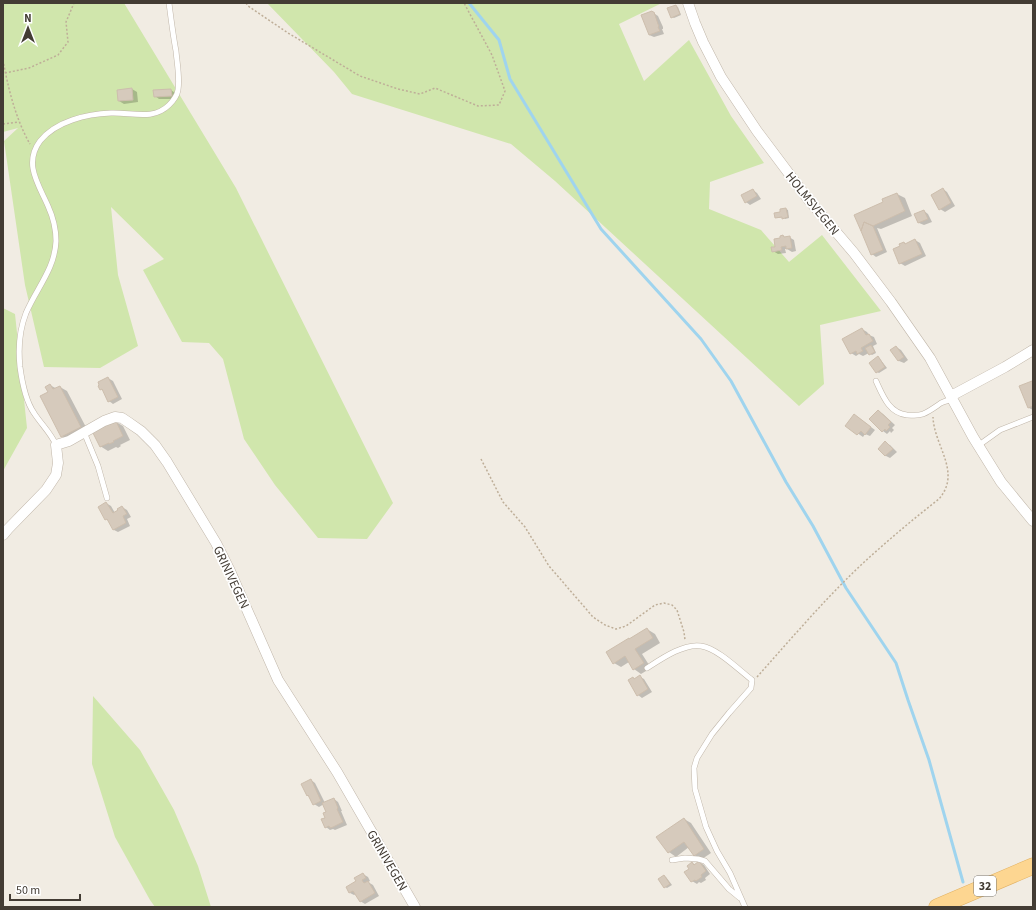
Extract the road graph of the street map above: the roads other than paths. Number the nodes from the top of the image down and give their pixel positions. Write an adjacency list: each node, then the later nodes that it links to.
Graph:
1 (169, 3): 8 (lane)
2 (688, 3): 5 (street, HOLMSVEGEN)
3 (1033, 350): 5 (street)
4 (876, 381): 5 (lane)
5 (952, 397): 9 (street, HOLMSVEGEN)
6 (1033, 416): 9 (lane)
7 (84, 432): 8 (street, GRINIVEGEN); 10 (lane); 17 (street, GRINIVEGEN)
8 (56, 445): 12 (street)
9 (979, 445): 11 (street, HOLMSVEGEN)
10 (107, 498)
11 (1033, 521)
12 (3, 535)
13 (647, 668): 16 (lane)
14 (672, 860): 16 (lane)
15 (1033, 866): 19 (main road, 32)
16 (741, 898): 18 (lane)
17 (415, 907)
18 (745, 907)
19 (937, 907)

